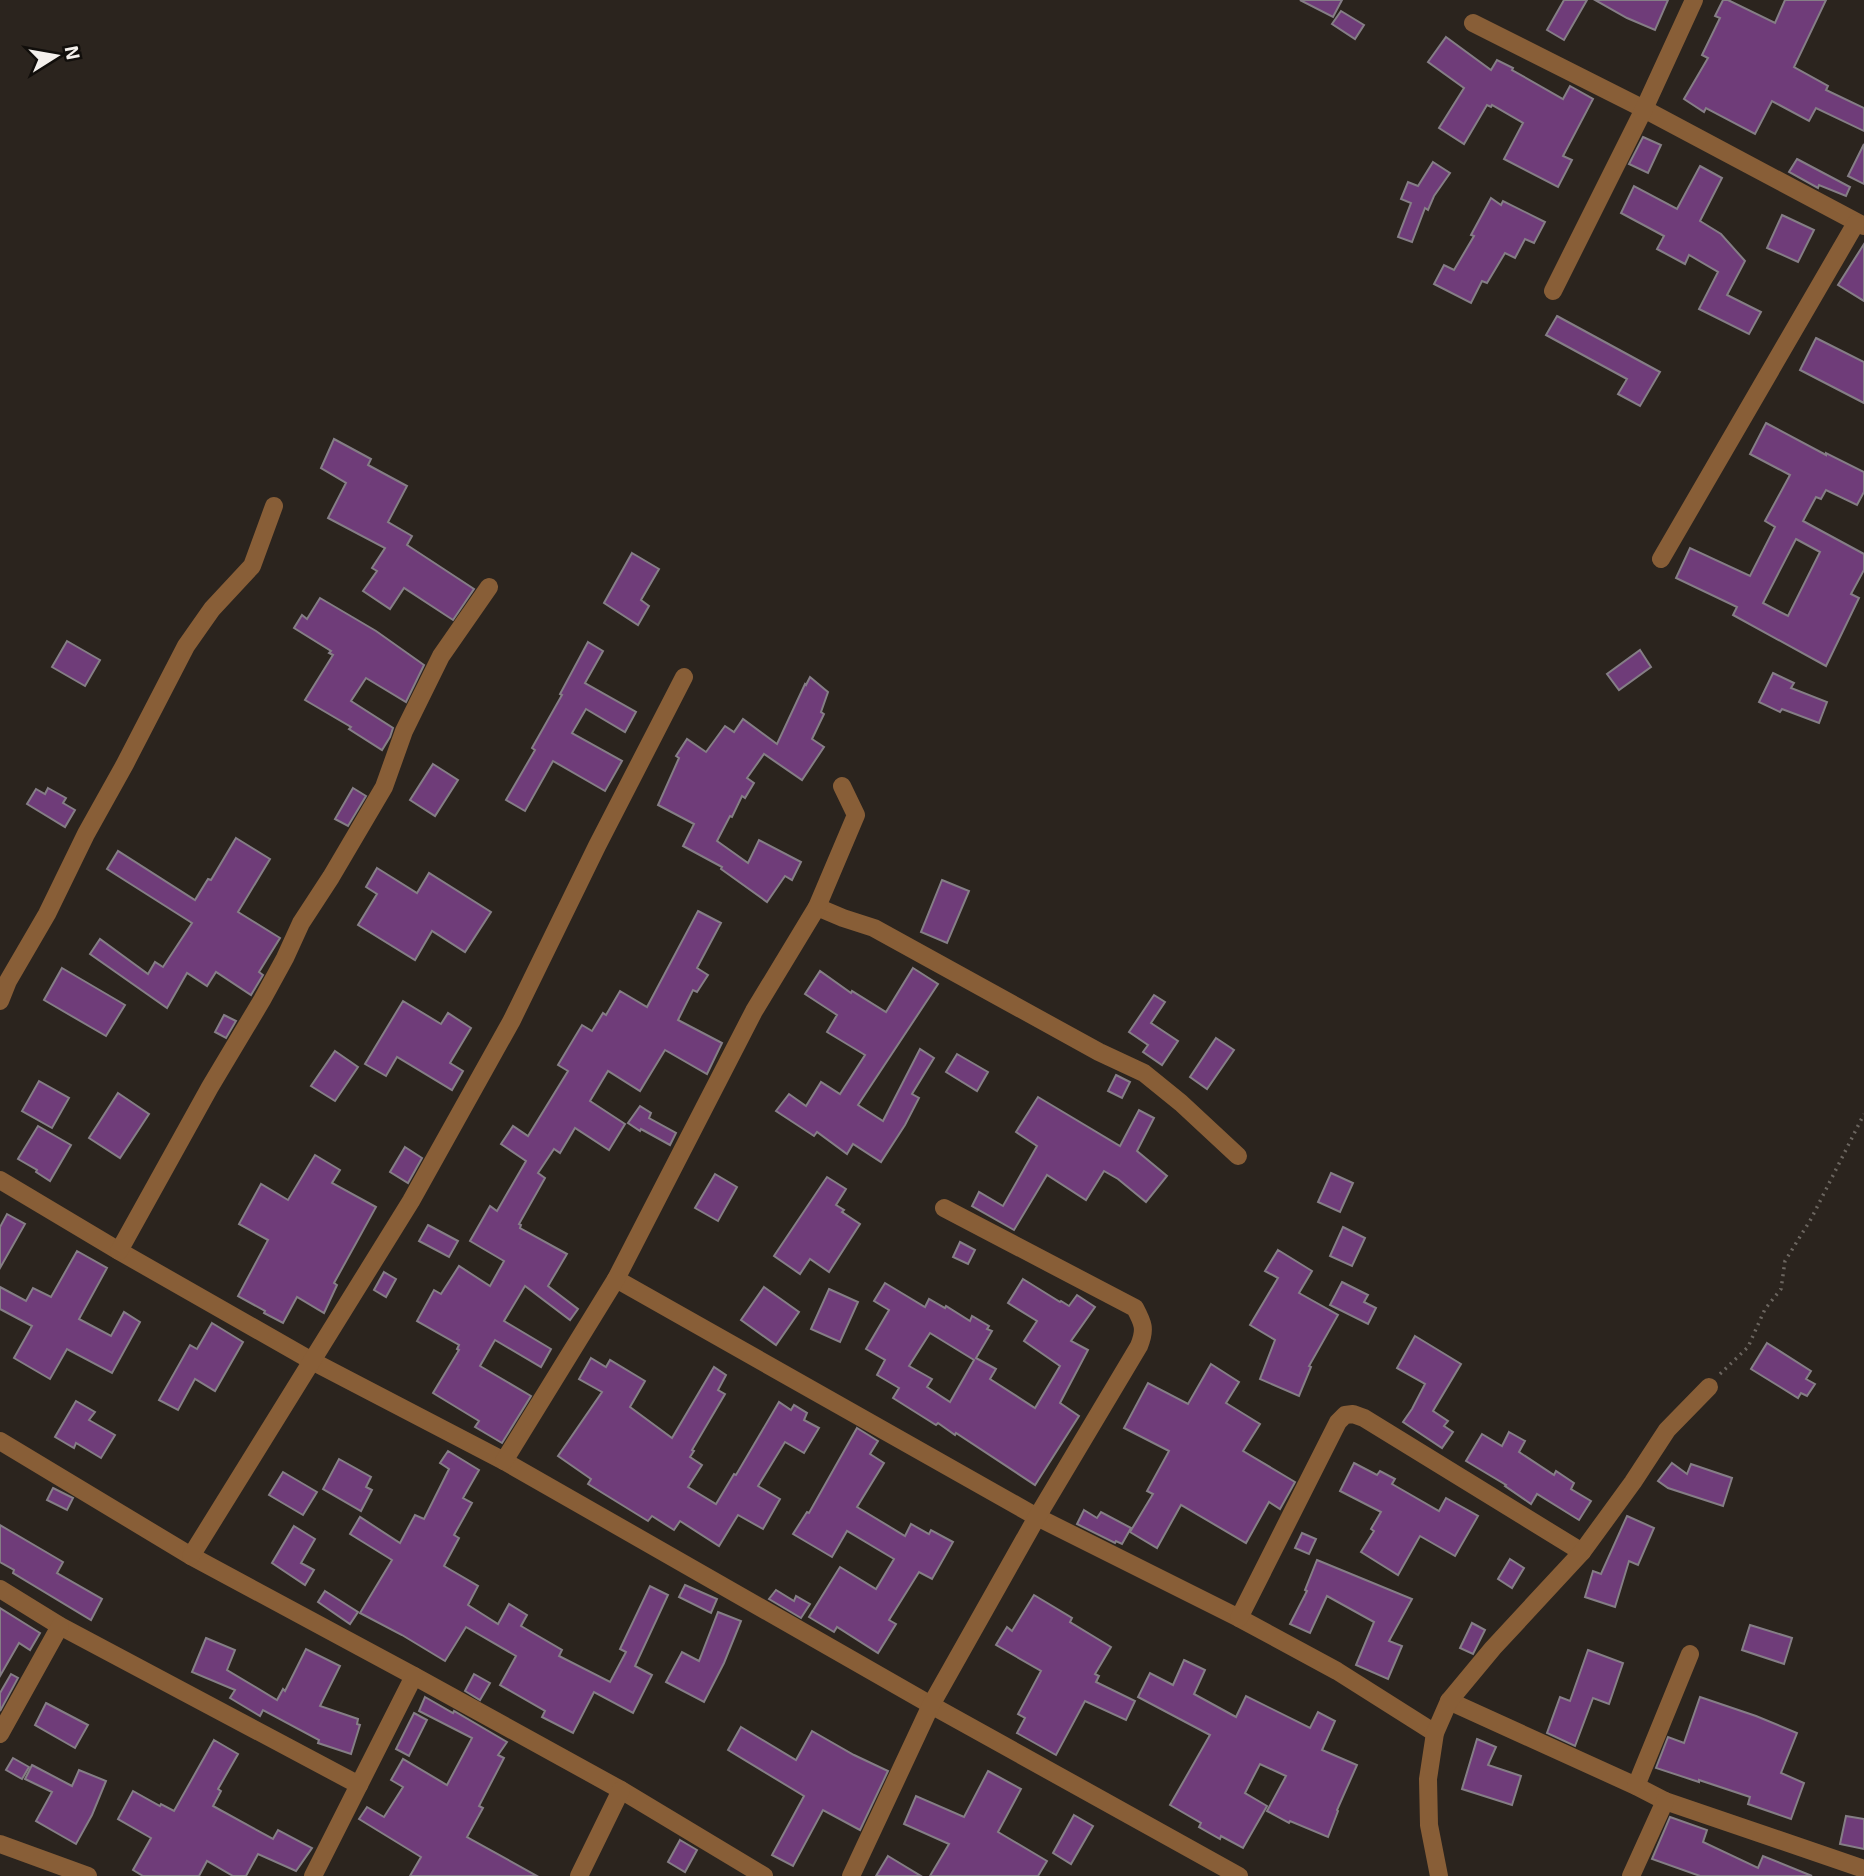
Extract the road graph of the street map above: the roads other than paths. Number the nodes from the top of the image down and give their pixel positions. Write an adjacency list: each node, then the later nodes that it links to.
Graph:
1 (1695, 0): 3 (street)
2 (1473, 23): 3 (street)
3 (1644, 110): 4 (street); 5 (street)
4 (1860, 225): 7 (street)
5 (1553, 291)
6 (274, 506): 12 (street)
7 (1661, 559)
8 (489, 587): 16 (street)
9 (684, 677): 18 (street)
10 (842, 786): 11 (street)
11 (817, 907): 13 (street); 17 (street)
12 (0, 1001)
13 (1238, 1156)
14 (0, 1180): 16 (street)
15 (944, 1208): 22 (street)
16 (119, 1251): 18 (street)
17 (616, 1279): 21 (street); 22 (street)
18 (312, 1361): 21 (street); 24 (street)
19 (1709, 1387): 23 (street)
20 (0, 1441): 24 (street)
21 (504, 1461): 31 (street)
22 (1037, 1517): 26 (street); 31 (street)
23 (1582, 1552): 26 (street); 30 (street)
24 (191, 1556): 29 (street)
25 (0, 1589): 27 (street)
26 (1239, 1618): 32 (street)
27 (60, 1626): 33 (street); 34 (street)
28 (1690, 1654): 35 (street)
29 (414, 1676): 34 (street); 36 (street)
30 (1449, 1701): 32 (street); 35 (street)
31 (931, 1705): 44 (street); 45 (street)
32 (1434, 1733): 46 (street)
33 (0, 1734)
34 (359, 1785): 41 (street)
35 (1636, 1786): 37 (street)
36 (621, 1790): 42 (street); 43 (street)
37 (1665, 1801): 39 (street); 47 (street)
38 (0, 1844): 40 (street)
39 (1864, 1869)
40 (88, 1876)
41 (313, 1876)
42 (579, 1876)
43 (764, 1876)
44 (851, 1876)
45 (1239, 1876)
46 (1439, 1876)
47 (1631, 1876)

